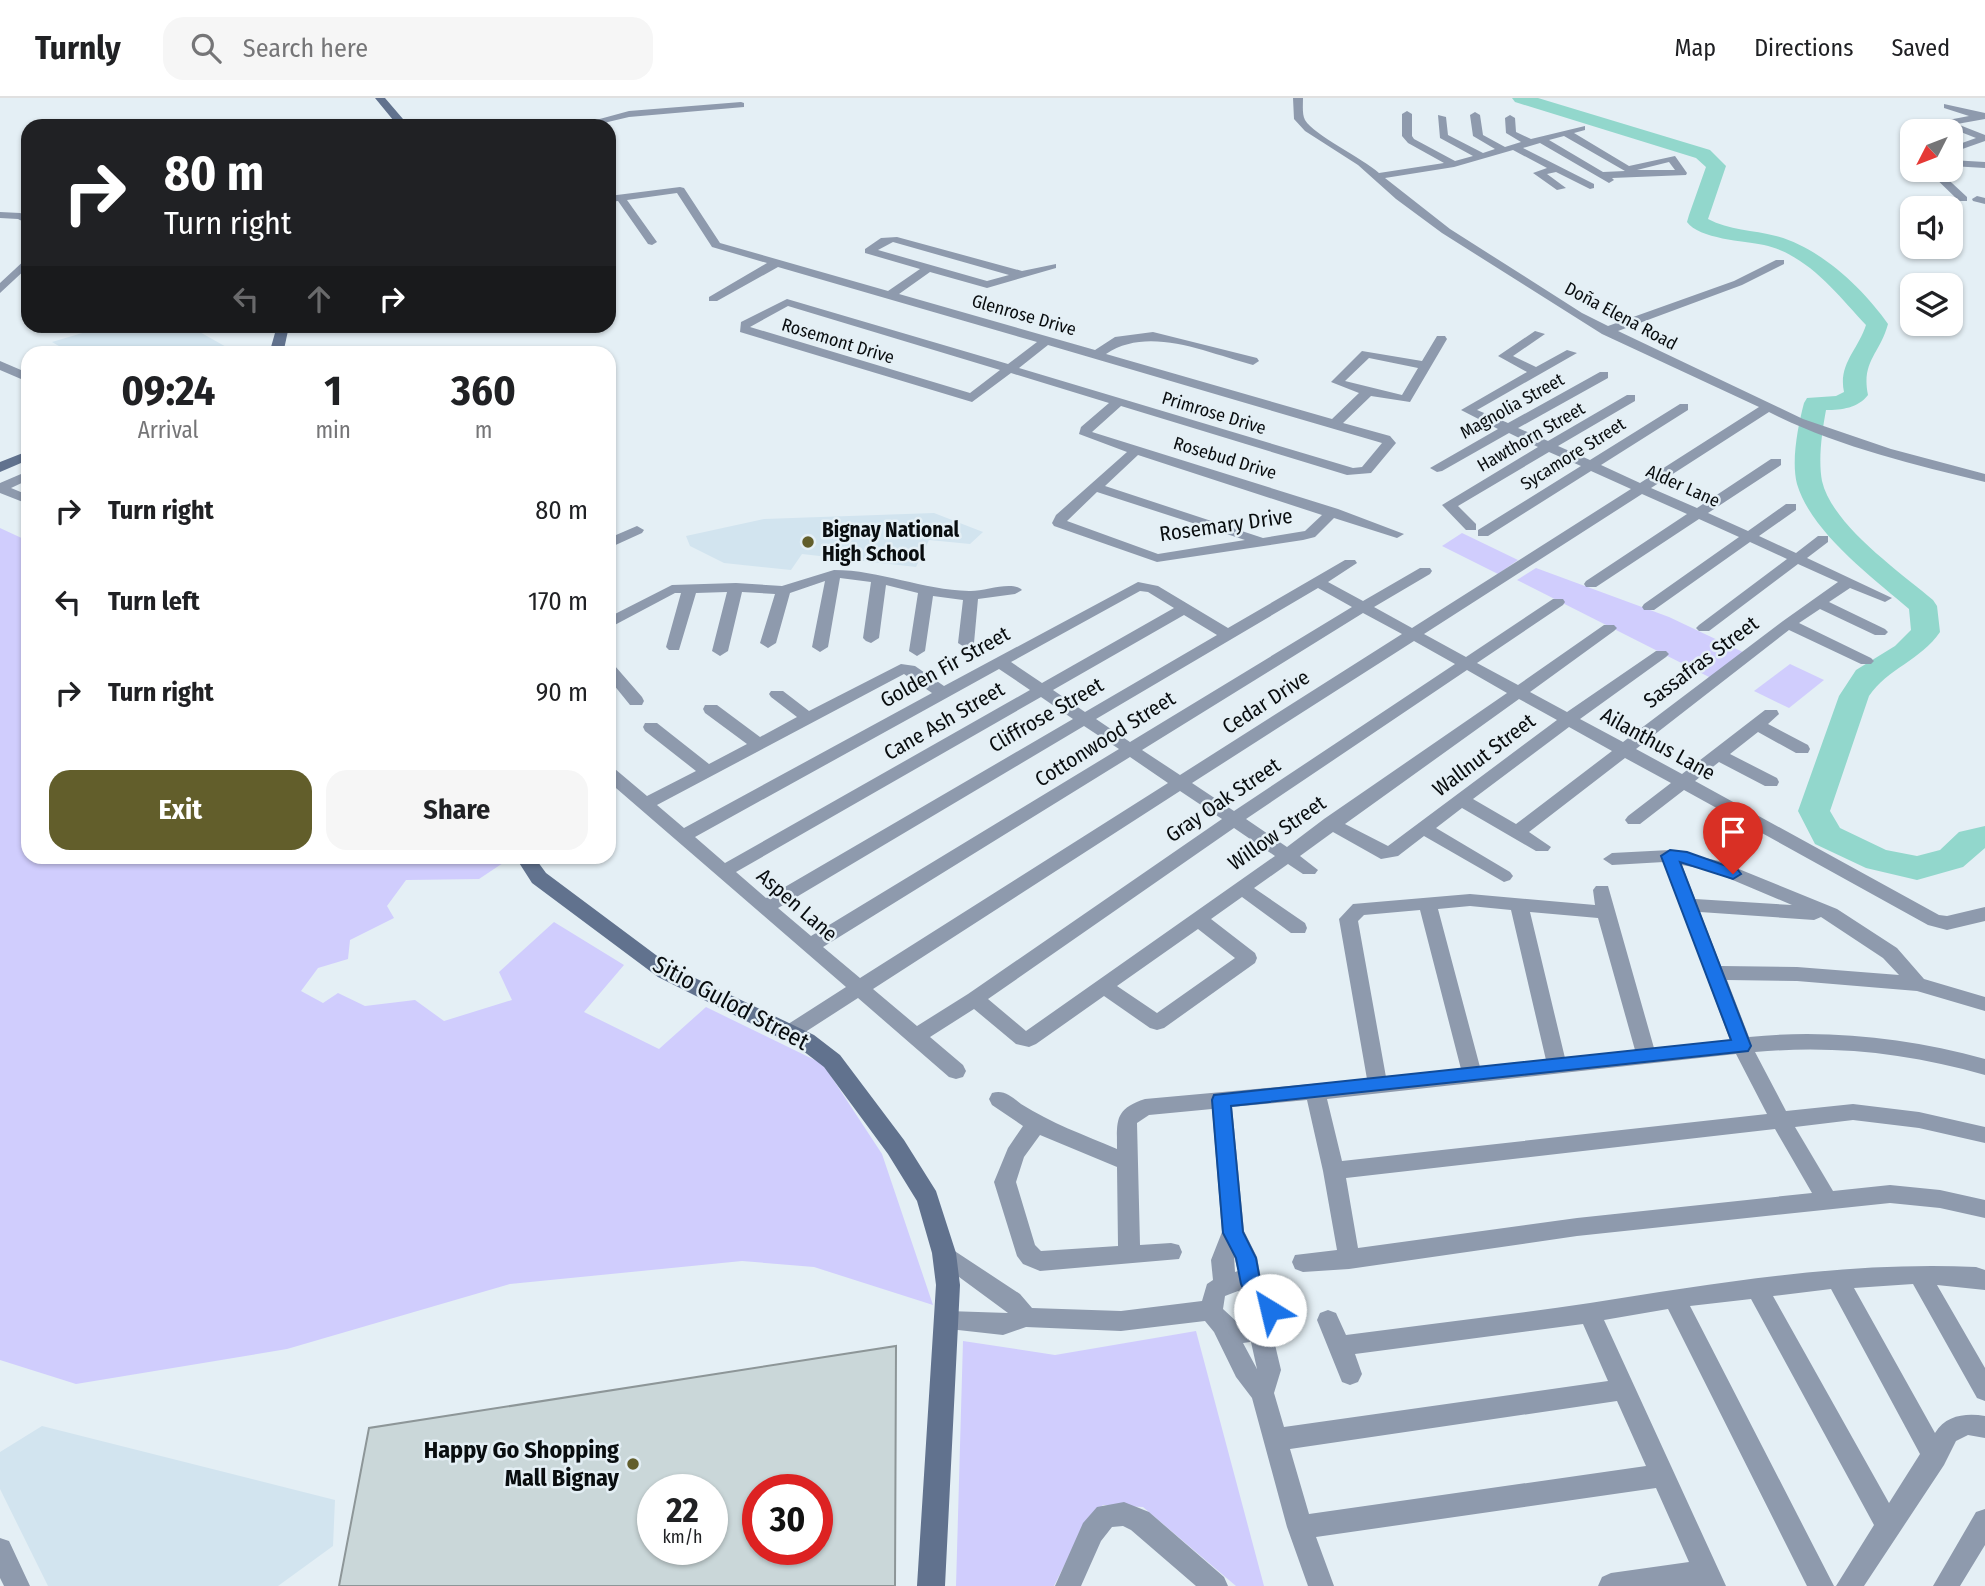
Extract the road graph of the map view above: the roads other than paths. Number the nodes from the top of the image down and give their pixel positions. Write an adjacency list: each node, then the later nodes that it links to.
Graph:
1 (380, 98): 12 (main road)
2 (696, 98): 4 (street)
3 (1298, 98): 34 (street, Doña Elena Road)
4 (680, 99): 6 (street)
5 (741, 105): 6 (street)
6 (649, 112): 13 (street)
7 (1407, 114): 29 (street)
8 (1475, 114): 25 (street)
9 (1441, 117): 28 (street)
10 (1984, 117): 14 (street); 15 (street)
11 (1510, 118): 23 (street)
12 (398, 119)
13 (603, 119)
14 (1965, 119): 19 (street)
15 (1964, 120)
16 (1582, 128): 18 (street)
17 (1964, 131): 19 (street)
18 (1566, 133): 20 (street); 33 (street)
19 (1985, 138): 22 (street)
20 (1542, 140): 23 (street); 33 (street)
21 (1964, 141): 22 (street)
22 (1968, 142): 24 (street)
23 (1530, 143): 25 (street)
24 (1964, 144)
25 (1510, 149): 28 (street); 32 (street)
26 (1964, 151): 27 (street)
27 (1985, 156)
28 (1483, 157): 29 (street)
29 (1454, 164): 34 (street)
30 (1964, 164): 31 (street)
31 (1985, 165)
32 (1557, 169): 37 (street); 38 (street)
33 (1601, 175): 36 (street)
34 (1377, 176): 55 (street, Doña Elena Road)
35 (1944, 182): 39 (street)
36 (1615, 184)
37 (1590, 186)
38 (1561, 188)
39 (1959, 196)
40 (616, 198): 45 (street, Glenrose Drive)
41 (616, 199): 44 (street)
42 (0, 215): 43 (street)
43 (21, 217)
44 (652, 242)
45 (778, 262): 52 (street, Glenrose Drive); 53 (street)
46 (1780, 262): 55 (street)
47 (1052, 266): 50 (street)
48 (21, 268): 51 (street)
49 (927, 269): 50 (street); 50 (street); 52 (street)
50 (1023, 275)
51 (0, 290)
52 (890, 295): 58 (street, Glenrose Drive)
53 (713, 299)
54 (787, 302): 64 (street, Primrose Drive); 64 (street, Rosemont Drive)
55 (1606, 331): 72 (street, Doña Elena Road)
56 (1539, 334): 65 (street)
57 (1441, 339): 63 (street)
58 (1047, 340): 60 (street, Glenrose Drive); 64 (street)
59 (1571, 353): 65 (street)
60 (1096, 355): 61 (street); 73 (street, Glenrose Drive)
61 (1253, 360)
62 (0, 365): 66 (street)
63 (1424, 365): 68 (street); 68 (street)
64 (1011, 370): 70 (street, Primrose Drive)
65 (1537, 372): 74 (street, Alder Lane)
66 (21, 375)
67 (1604, 375): 74 (street, Magnolia Street)
68 (1368, 392): 73 (street)
69 (1631, 398): 76 (street, Hawthorn Street)
70 (1118, 402): 75 (street, Primrose Drive); 77 (street, Rosebud Drive)
71 (1684, 407): 80 (street, Sycamore Street)
72 (1767, 408): 84 (street, Doña Elena Road); 87 (street, Cedar Drive)
73 (1334, 424): 75 (street, Glenrose Drive)
74 (1508, 429): 76 (street, Alder Lane); 82 (street, Magnolia Street)
75 (1385, 439)
76 (1550, 448): 80 (street, Alder Lane); 89 (street, Hawthorn Street)
77 (1136, 450): 85 (street, Rosemary Drive); 91 (street, Rosebud Drive)
78 (21, 459): 81 (main road)
79 (1776, 462): 92 (street)
80 (1591, 466): 87 (street, Alder Lane); 89 (street, Sycamore Street)
81 (0, 468)
82 (1437, 468)
83 (21, 478): 86 (street)
84 (1985, 478)
85 (1095, 487): 98 (street); 98 (street, Rosemary Drive)
86 (0, 488): 88 (street)
87 (1642, 489): 92 (street, Alder Lane); 125 (street, Cedar Drive)
88 (21, 497)
89 (1449, 505)
90 (1791, 507): 95 (street)
91 (1333, 512): 94 (street, Rosebud Drive); 98 (street, Rosemary Drive)
92 (1697, 514): 95 (street, Alder Lane); 106 (street)
93 (637, 530): 97 (street)
94 (1396, 534)
95 (1749, 537): 99 (street, Alder Lane); 117 (street)
96 (1822, 539): 99 (street)
97 (616, 540)
98 (1261, 541)
99 (1797, 559): 105 (street, Alder Lane); 122 (street)
100 (1350, 563): 104 (street, Cliffrose Street)
101 (1425, 571): 116 (street, Cottonwood Street)
102 (834, 574): 103 (street); 109 (street); 130 (street)
103 (879, 580): 111 (street); 126 (street)
104 (1316, 581): 116 (street, Ailanthus Lane); 124 (street, Cliffrose Street)
105 (1848, 582): 113 (street, Alder Lane); 115 (street, Sassafras Street)
106 (1591, 584)
107 (736, 587): 108 (street); 109 (street); 131 (street)
108 (690, 588): 119 (street); 129 (street)
109 (783, 590): 127 (street)
110 (1015, 590): 112 (street)
111 (926, 591): 112 (street); 132 (street)
112 (971, 596): 128 (street)
113 (1885, 598)
114 (1558, 602): 136 (street, Gray Oak Street)
115 (1819, 603): 120 (street, Sassafras Street); 123 (street)
116 (1363, 607): 125 (street, Ailanthus Lane); 152 (street, Cottonwood Street)
117 (1649, 607)
118 (1185, 608): 124 (street, Golden Fir Street); 135 (street, Golden Fir Street); 138 (street, Cane Ash Street)
119 (616, 619)
120 (1788, 624): 134 (street); 153 (street, Sassafras Street)
121 (1609, 628): 139 (street, Willow Street)
122 (1704, 628)
123 (1880, 632)
124 (1228, 635): 146 (street, Cliffrose Street)
125 (1412, 635): 136 (street, Ailanthus Lane); 158 (street, Cedar Drive)
126 (871, 638)
127 (768, 643)
128 (966, 643)
129 (674, 647)
130 (820, 647)
131 (720, 651)
132 (917, 652)
133 (1661, 654): 147 (street, Wallnut Street)
134 (1866, 661)
135 (1000, 662): 138 (street); 141 (street, Golden Fir Street)
136 (1465, 664): 139 (street, Ailanthus Lane); 162 (street, Gray Oak Street)
137 (616, 677): 142 (street)
138 (1042, 690): 146 (street); 174 (street, Cane Ash Street)
139 (1515, 692): 147 (street, Ailanthus Lane); 164 (street, Willow Street)
140 (777, 694): 145 (street)
141 (944, 694): 145 (street); 167 (street, Golden Fir Street)
142 (636, 701)
143 (711, 709): 150 (street)
144 (1771, 714): 148 (street)
145 (807, 717): 150 (street)
146 (1085, 718): 152 (street); 181 (street, Cliffrose Street)
147 (1567, 720): 153 (street, Ailanthus Lane); 160 (street, Wallnut Street)
148 (1757, 725): 151 (street); 154 (street)
149 (651, 727): 155 (street)
150 (757, 743): 155 (street)
151 (1802, 749)
152 (1131, 750): 158 (street); 187 (street, Cottonwood Street)
153 (1622, 750): 159 (street, Ailanthus Lane); 166 (street, Sassafras Street)
154 (1718, 755): 157 (street); 159 (street)
155 (707, 771): 161 (street)
156 (616, 779): 161 (street, Aspen Lane)
157 (1772, 782)
158 (1181, 783): 162 (street); 191 (street, Cedar Drive)
159 (1681, 783): 163 (street); 184 (street, Ailanthus Lane)
160 (1462, 800): 165 (street, Wallnut Street); 166 (street)
161 (646, 804): 167 (street, Aspen Lane)
162 (1234, 819): 169 (street); 192 (street, Gray Oak Street)
163 (1634, 820)
164 (1330, 823): 165 (street, Wallnut Street); 169 (street, Willow Street)
165 (1425, 829): 175 (street)
166 (1517, 832): 168 (street)
167 (683, 835): 174 (street, Aspen Lane)
168 (1542, 847)
169 (1286, 854): 173 (street); 176 (street, Willow Street)
170 (1670, 856): 171 (street); 180 (street); 183 (street)
171 (1612, 859)
172 (528, 864): 194 (main road, Sitio Gulod Street)
173 (1309, 870)
174 (724, 871): 181 (street, Aspen Lane)
175 (1504, 876)
176 (1240, 887): 185 (street, Willow Street); 186 (street)
177 (1602, 890): 182 (street)
178 (1427, 902): 179 (street); 201 (street); 202 (street)
179 (1519, 904): 182 (street); 198 (street)
180 (1688, 905): 183 (street); 188 (street)
181 (766, 906): 187 (street, Aspen Lane)
182 (1605, 912): 197 (street)
183 (1831, 914): 189 (street)
184 (1985, 914)
185 (1197, 918): 190 (street, Willow Street); 190 (street)
186 (1298, 928)
187 (810, 946): 191 (street, Aspen Lane)
188 (1714, 973): 189 (street); 196 (street)
189 (1917, 984): 193 (street)
190 (1103, 986): 192 (street, Willow Street)
191 (857, 989): 194 (street, Cedar Drive); 195 (street, Aspen Lane)
192 (975, 999): 195 (street, Gray Oak Street)
193 (1985, 1004)
194 (789, 1034): 215 (main road, Sitio Gulod Street)
195 (915, 1037): 200 (street, Aspen Lane)
196 (1742, 1046): 197 (street); 199 (street); 206 (street)
197 (1647, 1056): 198 (street)
198 (1557, 1065): 201 (street)
199 (1985, 1067)
200 (956, 1071)
201 (1472, 1074): 202 (street)
202 (1378, 1086): 203 (street)
203 (1315, 1091): 205 (street); 210 (street)
204 (999, 1098): 207 (street)
205 (1221, 1100): 209 (street); 213 (street)
206 (1781, 1121): 208 (street); 210 (street); 211 (street)
207 (1035, 1124): 209 (street); 216 (street)
208 (1985, 1135)
209 (1126, 1162): 216 (street)
210 (1334, 1171): 217 (street)
211 (1828, 1201): 212 (street); 217 (street)
212 (1985, 1209)
213 (1233, 1233): 222 (street); 223 (street)
214 (1171, 1252): 216 (street)
215 (944, 1253): 227 (street); 230 (main road, Sitio Gulod Street)
216 (1129, 1255)
217 (1349, 1259): 218 (street)
218 (1303, 1262)
219 (1919, 1274): 220 (street); 221 (street); 235 (street)
220 (1837, 1279): 224 (street); 239 (street)
221 (1985, 1280)
222 (1225, 1284): 223 (street); 228 (street)
223 (1251, 1284): 231 (street)
224 (1757, 1288): 225 (street); 242 (street)
225 (1675, 1298): 226 (street); 252 (street)
226 (1589, 1313): 232 (street); 234 (street)
227 (1026, 1317): 228 (street); 230 (street)
228 (1217, 1318): 231 (street); 236 (street)
229 (1328, 1320): 232 (street)
230 (948, 1321): 247 (main road, Sitio Gulod Street)
231 (1260, 1329): 236 (street)
232 (1340, 1346): 233 (street)
233 (1350, 1374)
234 (1624, 1389): 238 (street); 240 (street)
235 (1985, 1390)
236 (1262, 1393): 238 (street)
237 (1985, 1427): 239 (street)
238 (1275, 1440): 243 (street)
239 (1935, 1457): 242 (street)
240 (1663, 1475): 243 (street); 245 (street)
241 (1985, 1521): 254 (street)
242 (1888, 1526): 253 (street)
243 (1300, 1527): 250 (street)
244 (0, 1550): 246 (street)
245 (1710, 1579): 251 (street)
246 (17, 1586)
247 (932, 1586)
248 (1068, 1586): 249 (street)
249 (1215, 1586)
250 (1321, 1586)
251 (1611, 1586)
252 (1821, 1586)
253 (1850, 1586)
254 (1945, 1586)

